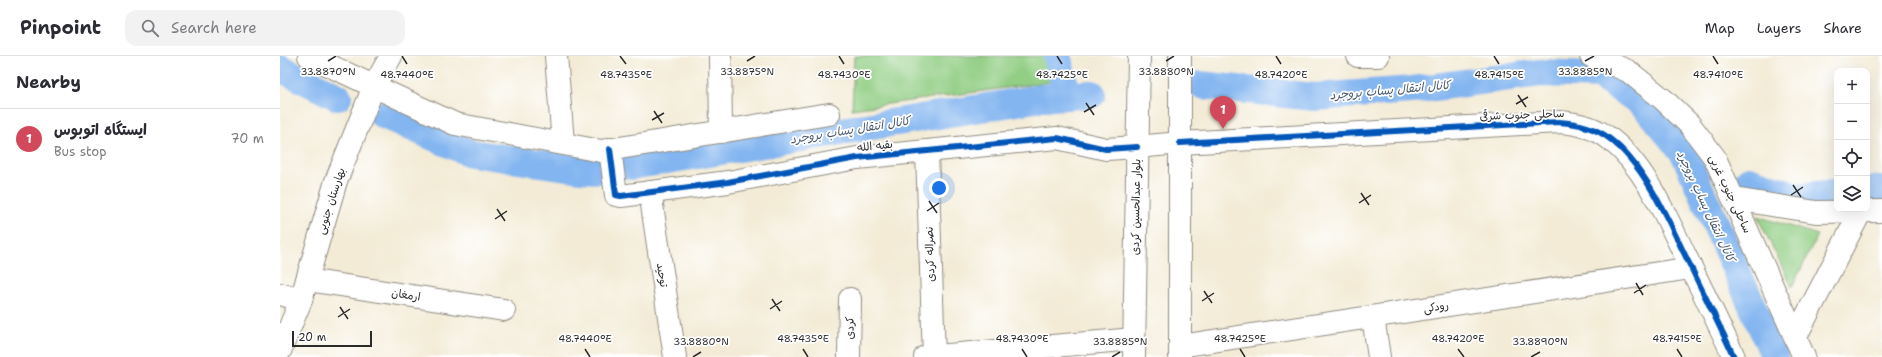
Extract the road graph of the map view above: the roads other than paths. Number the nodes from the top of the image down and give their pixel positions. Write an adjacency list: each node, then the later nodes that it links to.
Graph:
1 (309, 56): 10 (street)
2 (391, 56): 10 (street, بهارستان جنوبی)
3 (556, 56): 13 (street)
4 (720, 56): 12 (street)
5 (1139, 56): 15 (street, بلوار عبدالحسین کردی)
6 (1180, 56): 14 (street)
7 (1358, 56): 8 (street)
8 (1378, 56)
9 (1591, 56): 19 (street, ساحلی جنوب غربی)
10 (374, 86): 13 (street); 22 (street, بهارستان جنوبی)
11 (830, 114): 12 (street)
12 (721, 132): 16 (street)
13 (563, 143): 16 (street)
14 (1180, 143): 15 (street, ساحلی جنوب شرقی); 21 (street, ساحلی جنوب شرقی); 31 (street)
15 (1138, 147): 17 (street, بقیه الله); 28 (street, بلوار عبدالحسین کردی)
16 (610, 149): 18 (street, بقیه الله)
17 (927, 152): 18 (street, بقیه الله); 34 (street, نصراله کردی)
18 (650, 192): 32 (street, توحید)
19 (1734, 199): 20 (street); 29 (street, ساحلی جنوب غربی)
20 (1872, 211): 29 (street)
21 (1692, 268): 27 (street, رودکی); 36 (street, ساحلی جنوب شرقی)
22 (307, 280): 24 (street, بهارستان جنوبی); 26 (street, ارمغان)
23 (280, 294): 24 (street)
24 (301, 300): 30 (street, بهارستان جنوبی)
25 (850, 300): 33 (street, کردی)
26 (504, 310)
27 (1374, 317): 31 (street, رودکی); 35 (street)
28 (1134, 348): 34 (street)
29 (1800, 348)
30 (280, 351)
31 (1180, 351)
32 (675, 357)
33 (849, 357)
34 (931, 357)
35 (1379, 357)
36 (1734, 357)

